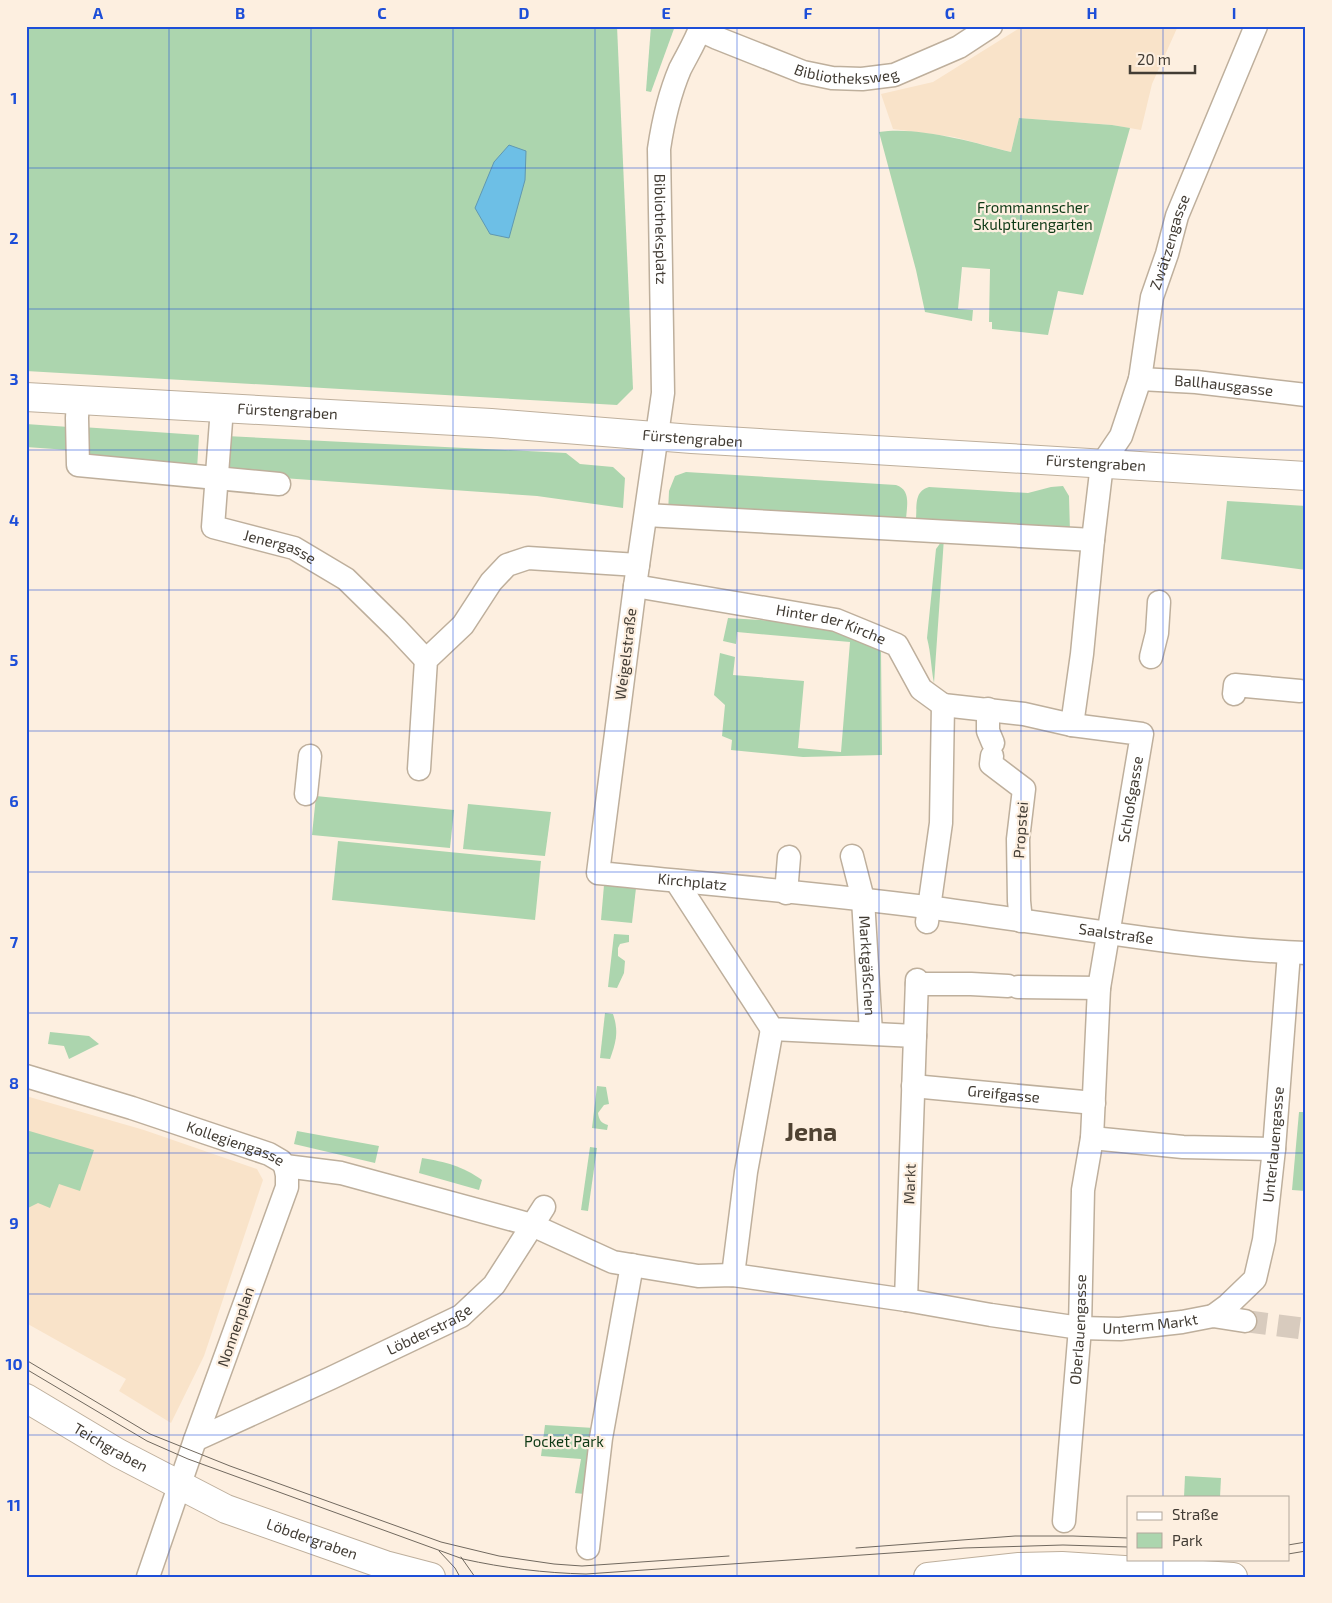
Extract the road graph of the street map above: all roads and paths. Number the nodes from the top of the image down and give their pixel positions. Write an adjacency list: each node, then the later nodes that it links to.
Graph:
1 (1256, 26): 4 (street, Zwätzengasse)
2 (700, 28): 3 (street, Bibliotheksweg); 9 (street, Bibliotheksplatz)
3 (980, 29)
4 (1140, 379): 5 (street, Ballhausgasse); 10 (street, Zwätzengasse)
5 (1306, 395)
6 (26, 397): 7 (main road, Fürstengraben)
7 (78, 400): 8 (main road, Fürstengraben); 11 (street)
8 (222, 408): 9 (main road, Fürstengraben); 11 (street, Jenergasse)
9 (656, 436): 10 (main road, Fürstengraben); 14 (street, Weigelstraße)
10 (1102, 464): 12 (main road, Fürstengraben); 15 (street)
11 (216, 476): 13 (street); 19 (street, Jenergasse)
12 (1306, 476)
13 (279, 484)
14 (646, 515): 15 (street); 16 (street, Weigelstraße)
15 (1092, 540): 24 (street)
16 (636, 576): 19 (street); 22 (street, Hinter der Kirche); 30 (street, Weigelstraße)
17 (1159, 602): 18 (street)
18 (1151, 657)
19 (426, 660): 26 (street)
20 (1300, 691): 21 (street)
21 (1234, 694)
22 (943, 704): 23 (street, Schloßgasse); 34 (street)
23 (988, 709): 24 (street, Schloßgasse); 35 (street, Propstei)
24 (1072, 725): 36 (street, Schloßgasse)
25 (310, 756): 27 (street)
26 (418, 769)
27 (306, 794)
28 (852, 856): 33 (street)
29 (788, 858): 32 (street)
30 (598, 873): 31 (street, Kirchplatz)
31 (676, 881): 32 (street, Kirchplatz); 39 (street)
32 (786, 893): 33 (street, Kirchplatz)
33 (862, 899): 34 (street, Kirchplatz); 40 (street, Marktgäßchen)
34 (928, 914): 35 (street, Saalstraße)
35 (1021, 921): 36 (street, Saalstraße)
36 (1108, 934): 37 (street, Saalstraße); 38 (street, Oberlauengasse)
37 (1298, 953): 46 (street, Unterlauengasse)
38 (1099, 988): 41 (street, Markt); 44 (street, Oberlauengasse)
39 (772, 1030): 40 (street); 50 (street)
40 (870, 1033): 41 (street)
41 (915, 1036): 43 (street, Markt)
42 (26, 1076): 47 (street, Kollegiengasse)
43 (913, 1086): 44 (street, Greifgasse); 51 (street, Markt)
44 (1094, 1102): 45 (street, Oberlauengasse)
45 (1092, 1138): 46 (street); 54 (street, Oberlauengasse)
46 (1274, 1149): 52 (street, Unterlauengasse)
47 (285, 1166): 48 (street, Kollegiengasse); 56 (street, Nonnenplan)
48 (538, 1216): 49 (street); 56 (street, Löbderstraße)
49 (632, 1265): 50 (street); 59 (street)
50 (733, 1275): 51 (street)
51 (906, 1300): 54 (street, Unterm Markt)
52 (1213, 1316): 53 (street, Unterm Markt); 54 (street, Unterm Markt)
53 (1242, 1326)
54 (1080, 1328): 58 (street, Oberlauengasse)
55 (26, 1398): 57 (main road, Teichgraben)
56 (194, 1440): 57 (street, Nonnenplan)
57 (187, 1490): 61 (street, Nonnenplan); 62 (main road, Löbdergraben)
58 (1064, 1521)
59 (588, 1548)
60 (1124, 1574): 63 (main road); 64 (main road)
61 (148, 1577)
62 (431, 1577)
63 (928, 1577)
64 (1233, 1577)

